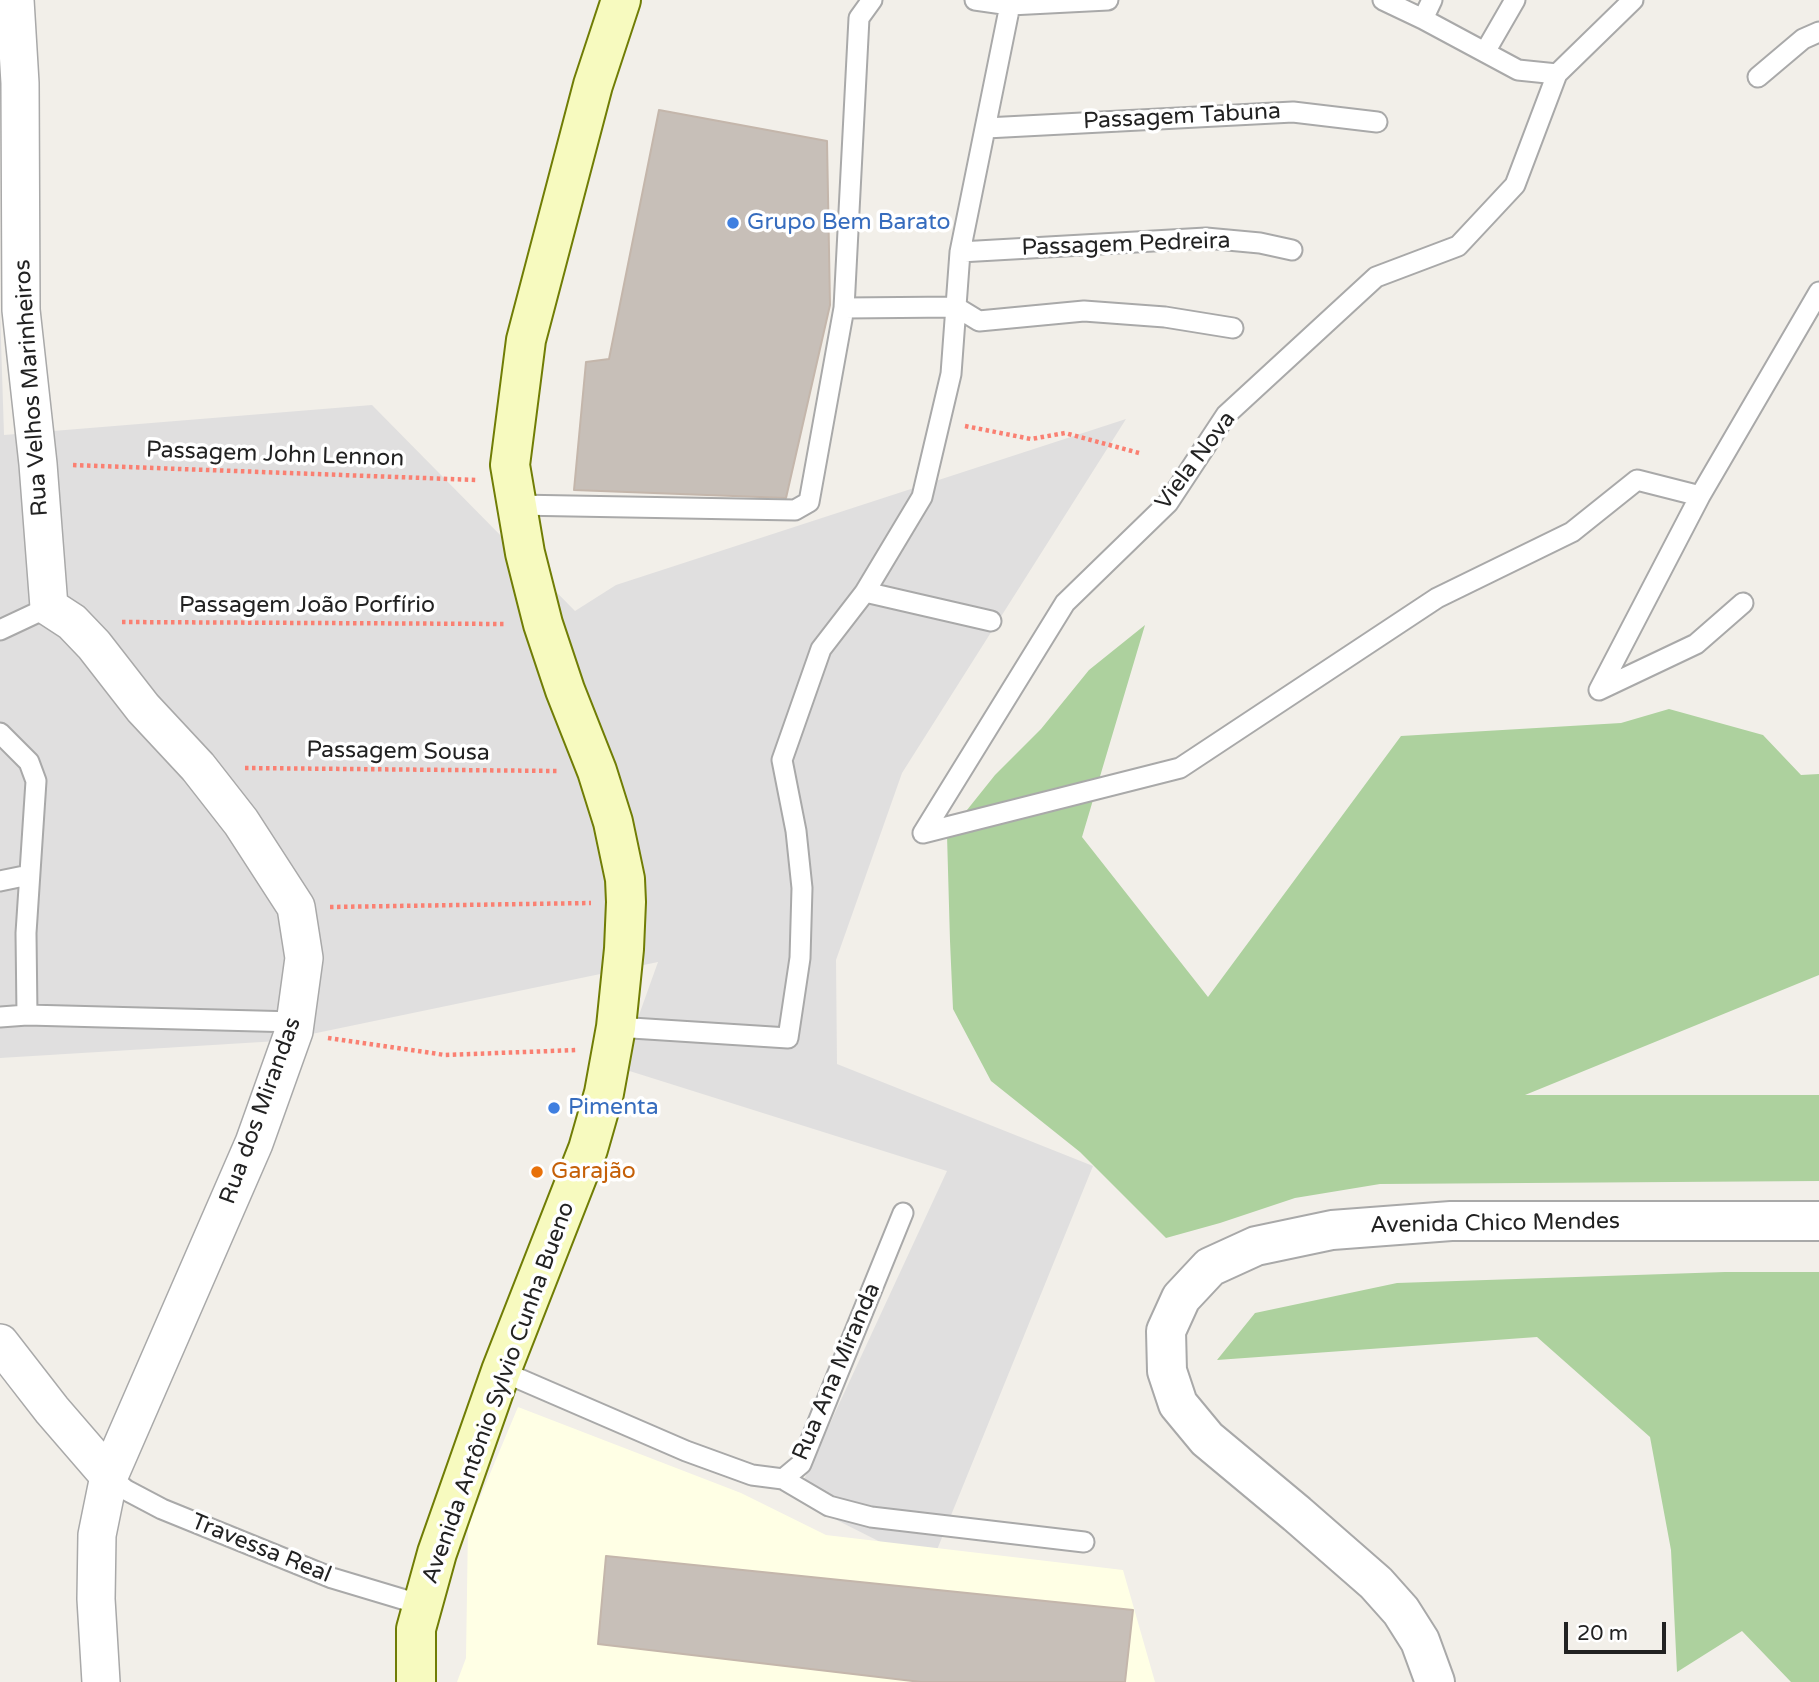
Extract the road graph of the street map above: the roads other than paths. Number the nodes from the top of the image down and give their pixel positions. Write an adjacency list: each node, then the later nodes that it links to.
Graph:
1 (15, 0): 16 (street, Rua Velhos Marinheiros)
2 (621, 0): 25 (main road, Avenida Antônio Sylvio Cunha Bueno)
3 (872, 0): 22 (lane)
4 (975, 0): 10 (lane)
5 (1108, 0): 10 (lane)
6 (1383, 0): 11 (lane)
7 (1432, 0): 11 (lane)
8 (1515, 0): 13 (lane)
9 (1633, 0): 14 (lane)
10 (1019, 3): 18 (lane)
11 (1423, 19): 13 (lane)
12 (1819, 32): 15 (lane)
13 (1485, 52): 14 (lane)
14 (1557, 74): 26 (lane, Viela Nova)
15 (1758, 77)
16 (10, 83): 29 (street, Rua Velhos Marinheiros)
17 (1377, 122): 18 (lane, Passagem Tabuna)
18 (986, 128): 20 (lane)
19 (1292, 250): 20 (lane, Passagem Pedreira)
20 (960, 252): 23 (lane)
21 (1819, 292): 26 (lane)
22 (844, 307): 23 (lane); 25 (lane)
23 (956, 307): 24 (lane); 27 (lane)
24 (1233, 328)
25 (514, 493): 38 (main road, Avenida Antônio Sylvio Cunha Bueno)
26 (1700, 496): 28 (lane)
27 (865, 592): 30 (lane); 38 (lane)
28 (1744, 603)
29 (61, 615): 31 (lane); 37 (street, Rua dos Mirandas)
30 (991, 621)
31 (0, 630)
32 (0, 733): 33 (lane)
33 (29, 875): 34 (lane); 35 (lane)
34 (0, 881)
35 (27, 1015): 36 (lane); 37 (lane)
36 (0, 1017)
37 (295, 1027): 43 (street, Rua dos Mirandas)
38 (614, 1037): 42 (main road, Avenida Antônio Sylvio Cunha Bueno)
39 (903, 1213): 44 (lane, Rua Ana Miranda)
40 (1819, 1221): 50 (street, Avenida Chico Mendes)
41 (0, 1342): 43 (street)
42 (501, 1371): 44 (lane, Rua Ana Miranda); 46 (main road, Avenida Antônio Sylvio Cunha Bueno)
43 (109, 1476): 46 (lane, Travessa Real); 47 (street, Rua dos Mirandas)
44 (783, 1479): 45 (lane)
45 (1084, 1542)
46 (422, 1605): 48 (main road, Avenida Antônio Sylvio Cunha Bueno); 49 (main road, Avenida Antônio Sylvio Cunha Bueno)
47 (101, 1682)
48 (416, 1682)
49 (435, 1682)
50 (1435, 1682)

